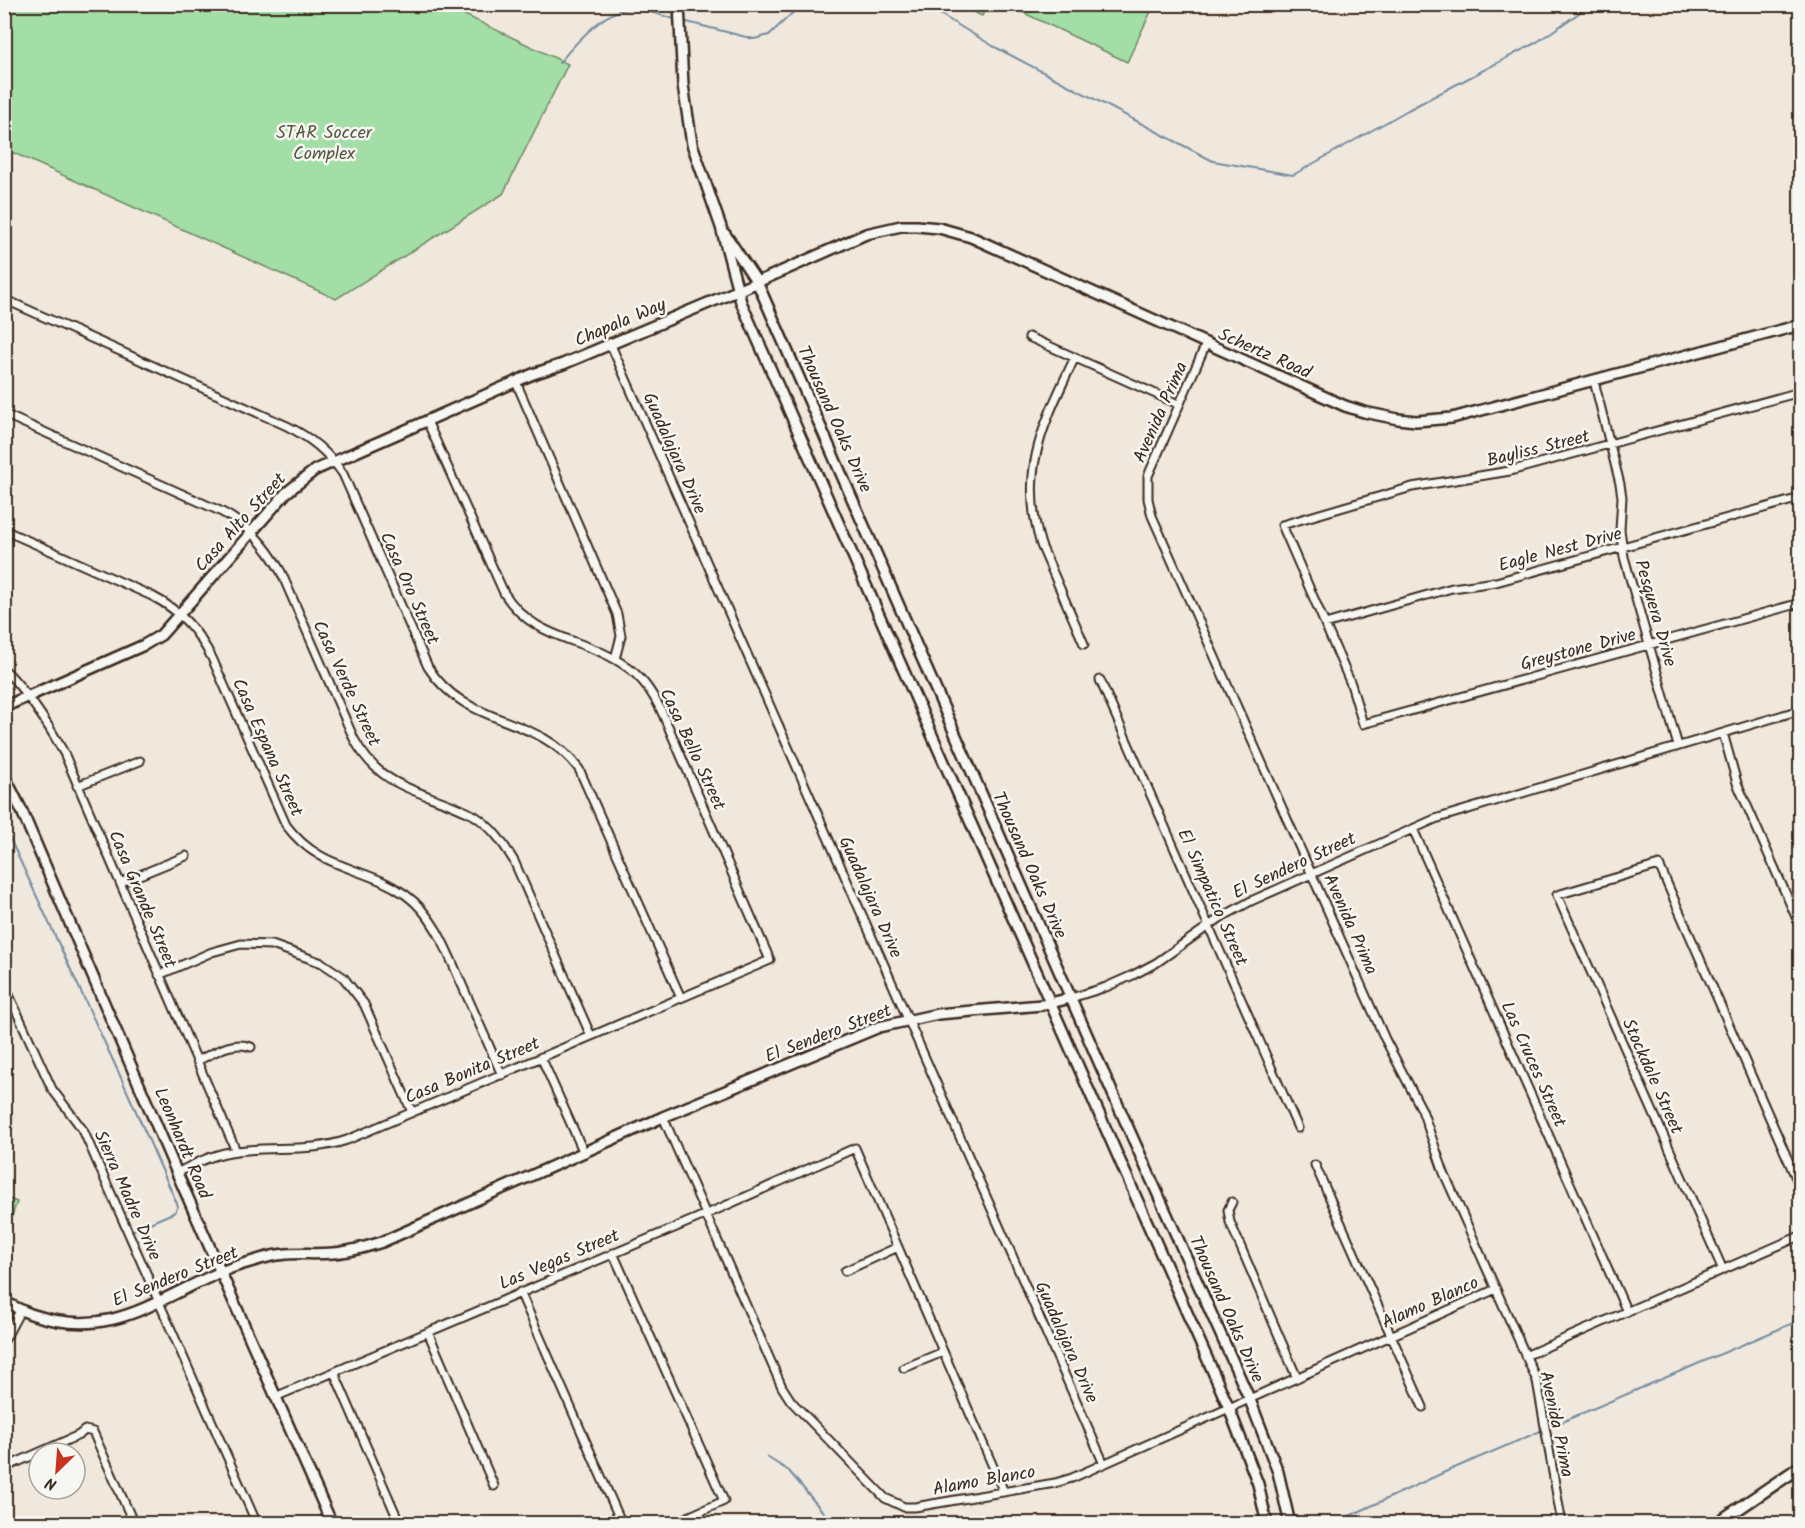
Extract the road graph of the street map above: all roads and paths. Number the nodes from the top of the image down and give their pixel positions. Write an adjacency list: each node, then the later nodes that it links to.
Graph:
1 (679, 4): 2 (street, Thousand Oaks Drive)
2 (721, 227): 3 (street, Thousand Oaks Drive); 4 (street, Thousand Oaks Drive)
3 (757, 282): 4 (street, Schertz Road); 9 (street, Schertz Road); 49 (street, Thousand Oaks Drive)
4 (737, 291): 8 (street, Chapala Way); 50 (street, Thousand Oaks Drive)
5 (4, 299): 18 (street, Casa Oro Street)
6 (1800, 325): 11 (street, Schertz Road)
7 (1029, 337): 10 (street)
8 (610, 343): 12 (street, Chapala Way); 51 (street, Guadalajara Drive)
9 (1206, 344): 11 (street, Schertz Road); 14 (street, Avenida Prima)
10 (1075, 357): 14 (street); 26 (street)
11 (1593, 381): 17 (street, Pesquera Drive)
12 (516, 382): 16 (street, Casa Alto Street); 28 (street)
13 (1800, 392): 17 (street, Bayliss Street)
14 (1178, 404): 41 (street, Avenida Prima)
15 (4, 414): 21 (street, Casa Verde Street)
16 (427, 421): 18 (street, Casa Alto Street); 28 (street, Casa Bello Street)
17 (1610, 445): 22 (street, Pesquera Drive); 25 (street, Bayliss Street)
18 (334, 461): 21 (street, Casa Alto Street); 48 (street, Casa Oro Street)
19 (1800, 498): 22 (street, Eagle Nest Drive)
20 (4, 530): 24 (street, Casa Espana Street)
21 (252, 532): 24 (street, Casa Alto Street); 52 (street, Casa Verde Street)
22 (1622, 548): 25 (street, Eagle Nest Drive); 27 (street, Pesquera Drive)
23 (1800, 603): 27 (street, Greystone Drive)
24 (181, 614): 31 (street, Casa Alto Street); 56 (street, Casa Espana Street)
25 (1325, 624): 27 (street, Greystone Drive)
26 (1084, 644)
27 (1649, 645): 35 (street, Pesquera Drive)
28 (615, 659): 45 (street, Casa Bello Street)
29 (4, 669): 31 (street, Casa Grande Street)
30 (1100, 680): 43 (street, El Simpatico Street)
31 (29, 697): 32 (street, Casa Alto Street); 38 (street, Casa Grande Street)
32 (4, 708)
33 (1800, 710): 34 (street, El Sendero Street)
34 (1723, 733): 35 (street, El Sendero Street); 44 (street)
35 (1678, 746): 39 (street, El Sendero Street)
36 (140, 761): 38 (street)
37 (4, 775): 63 (street, Leonhardt Road)
38 (77, 786): 42 (street, Casa Grande Street)
39 (1413, 829): 41 (street, El Sendero Street); 78 (street, Las Cruces Street)
40 (186, 856): 42 (street)
41 (1312, 874): 43 (street, El Sendero Street); 73 (street, Avenida Prima)
42 (120, 883): 46 (street, Casa Grande Street)
43 (1209, 925): 49 (street, El Sendero Street); 59 (street, El Simpatico Street)
44 (1800, 926)
45 (770, 960): 48 (street, Casa Bonita Street)
46 (159, 975): 55 (street, Casa Grande Street); 57 (street)
47 (4, 984): 76 (street, Sierra Madre Drive)
48 (681, 998): 52 (street, Casa Bonita Street)
49 (1071, 998): 50 (street, El Sendero Street); 88 (street, Thousand Oaks Drive)
50 (1050, 1004): 51 (street, El Sendero Street); 90 (street, Thousand Oaks Drive)
51 (908, 1020): 58 (street, El Sendero Street); 91 (street, Guadalajara Drive)
52 (591, 1036): 54 (street, Casa Bonita Street)
53 (251, 1047): 55 (street)
54 (542, 1057): 56 (street, Casa Bonita Street); 61 (street)
55 (197, 1061): 60 (street, Casa Grande Street)
56 (502, 1075): 57 (street, Casa Bonita Street)
57 (412, 1112): 60 (street, Casa Bonita Street)
58 (663, 1117): 61 (street, El Sendero Street); 66 (street, Alamo Blanco)
59 (1298, 1128)
60 (236, 1151): 63 (street, Casa Bonita Street)
61 (584, 1153): 72 (street, El Sendero Street)
62 (1315, 1165): 80 (street)
63 (177, 1173): 72 (street, Leonhardt Road)
64 (1800, 1187): 70 (street, Stockdale Street)
65 (1232, 1202): 86 (street)
66 (706, 1214): 68 (street, Las Vegas Street); 69 (street, Las Vegas Street); 95 (street, Alamo Blanco)
67 (1800, 1236): 70 (street)
68 (898, 1247): 71 (street); 82 (street)
69 (613, 1253): 74 (street, Las Vegas Street); 101 (street)
70 (1723, 1270): 78 (street)
71 (845, 1271)
72 (221, 1272): 76 (street, El Sendero Street); 87 (street, Leonhardt Road)
73 (1496, 1289): 80 (street, Alamo Blanco); 83 (street, Avenida Prima)
74 (520, 1292): 79 (street, Las Vegas Street); 100 (street)
75 (4, 1302): 77 (street, El Sendero Street)
76 (160, 1302): 77 (street, El Sendero Street); 97 (street, Sierra Madre Drive)
77 (21, 1310): 81 (street)
78 (1627, 1312): 83 (street)
79 (428, 1332): 85 (street, Las Vegas Street); 94 (street)
80 (1392, 1336): 86 (street, Alamo Blanco); 89 (street)
81 (4, 1341)
82 (943, 1352): 84 (street); 95 (street)
83 (1525, 1356): 104 (street, Avenida Prima)
84 (904, 1368)
85 (334, 1372): 87 (street, Las Vegas Street); 99 (street)
86 (1297, 1378): 88 (street, Alamo Blanco)
87 (275, 1397): 98 (street, Leonhardt Road)
88 (1250, 1400): 90 (street, Alamo Blanco); 103 (street, Thousand Oaks Drive)
89 (1423, 1407)
90 (1229, 1408): 91 (street, Alamo Blanco); 102 (street, Thousand Oaks Drive)
91 (1104, 1464): 95 (street, Alamo Blanco)
92 (1800, 1467): 105 (main road)
93 (4, 1468): 96 (street)
94 (494, 1485)
95 (1004, 1492)
96 (135, 1524)
97 (257, 1524)
98 (332, 1524)
99 (400, 1524)
100 (622, 1524)
101 (672, 1524)
102 (1267, 1524)
103 (1290, 1524)
104 (1562, 1524)
105 (1716, 1524)

